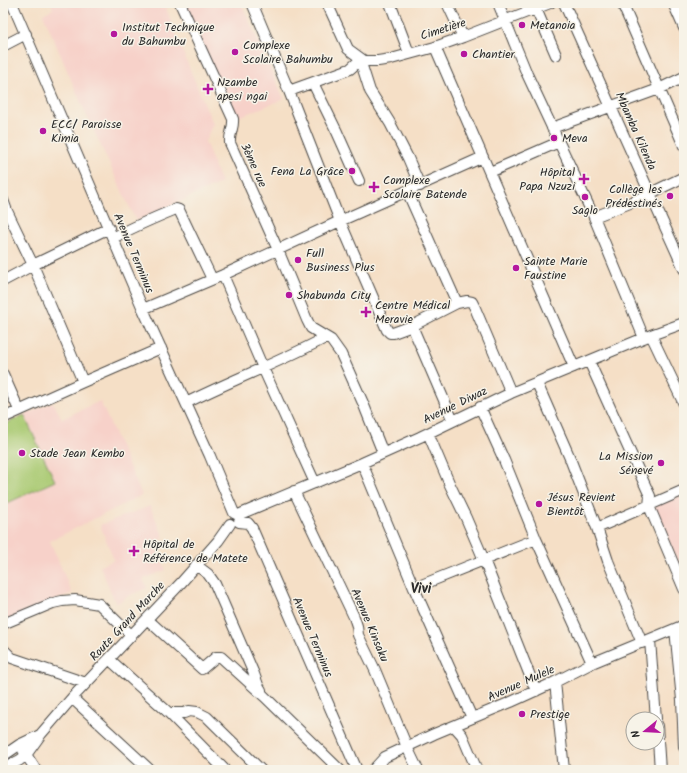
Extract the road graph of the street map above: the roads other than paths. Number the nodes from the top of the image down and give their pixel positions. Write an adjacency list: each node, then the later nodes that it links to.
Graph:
1 (12, 3): 15 (street, Avenue Terminus)
2 (181, 3): 42 (street, 3ème rue)
3 (252, 3): 25 (street)
4 (327, 3): 21 (street)
5 (390, 3): 19 (street)
6 (447, 3): 16 (street)
7 (498, 3): 13 (street)
8 (550, 3): 12 (street, Cimetière)
9 (564, 3): 26 (street, Mbamba Kilenda)
10 (622, 3): 24 (street)
11 (673, 3): 14 (street)
12 (536, 9): 13 (street, Cimetière); 20 (street)
13 (504, 20): 16 (street, Cimetière); 27 (street)
14 (684, 28)
15 (26, 34): 17 (street); 40 (street, Avenue Terminus)
16 (463, 37): 18 (street, Cimetière)
17 (3, 46)
18 (435, 47): 19 (street, Cimetière); 30 (street)
19 (409, 53): 21 (street, Cimetière)
20 (556, 55)
21 (363, 60): 23 (street); 34 (street)
22 (684, 77): 24 (street)
23 (313, 83): 25 (street); 33 (street)
24 (659, 89): 26 (street); 29 (street)
25 (289, 91): 39 (street)
26 (611, 107): 27 (street); 36 (street, Mbamba Kilenda)
27 (552, 128): 28 (street)
28 (559, 142): 31 (street); 38 (street)
29 (684, 146)
30 (483, 157): 31 (street); 34 (street)
31 (490, 172): 56 (street)
32 (684, 177): 36 (street)
33 (359, 181)
34 (420, 186): 35 (street)
35 (407, 192): 39 (street); 48 (street)
36 (650, 194): 38 (street); 44 (street, Mbamba Kilenda)
37 (3, 200): 43 (street)
38 (594, 217): 52 (street)
39 (340, 222): 42 (street); 51 (street)
40 (109, 228): 41 (street, Avenue Terminus); 43 (street)
41 (113, 238): 46 (street); 49 (street, Avenue Terminus)
42 (278, 250): 45 (street); 53 (street, 3ème rue)
43 (33, 265): 47 (street); 59 (street)
44 (684, 269)
45 (223, 275): 46 (street); 57 (street)
46 (212, 279): 49 (street)
47 (3, 281)
48 (457, 303): 51 (street); 61 (street)
49 (143, 309): 54 (street, Avenue Terminus)
50 (684, 324): 52 (street, Avenue Diwaz)
51 (412, 326): 67 (street)
52 (648, 337): 55 (street, Avenue Diwaz); 63 (street)
53 (325, 338): 57 (street); 69 (street, 3ème rue)
54 (161, 348): 59 (street); 62 (street, Avenue Terminus)
55 (589, 361): 56 (street, Avenue Diwaz); 74 (street)
56 (574, 366): 60 (street, Avenue Diwaz)
57 (263, 368): 62 (street); 71 (street)
58 (3, 374): 65 (street)
59 (83, 382): 65 (street)
60 (537, 383): 61 (street, Avenue Diwaz); 76 (street)
61 (511, 393): 64 (street, Avenue Diwaz)
62 (186, 403): 75 (street, Avenue Terminus)
63 (684, 404)
64 (480, 407): 67 (street, Avenue Diwaz); 77 (street)
65 (18, 410): 66 (street)
66 (3, 418)
67 (453, 421): 68 (street, Avenue Diwaz)
68 (428, 432): 69 (street, Avenue Diwaz); 78 (street)
69 (383, 453): 70 (street, Avenue Diwaz)
70 (362, 463): 71 (street, Avenue Diwaz); 80 (street)
71 (314, 483): 73 (street, Avenue Diwaz)
72 (684, 490): 74 (street)
73 (294, 492): 75 (street, Avenue Diwaz); 101 (street, Avenue Kinsaku)
74 (649, 506): 76 (street); 81 (street)
75 (235, 519): 79 (street, Route Grand Marche); 113 (street, Avenue Terminus)
76 (597, 528): 86 (street)
77 (536, 538): 78 (street); 89 (street)
78 (484, 560): 80 (street); 92 (street)
79 (196, 565): 82 (street, Route Grand Marche); 93 (street)
80 (414, 588): 97 (street)
81 (684, 589)
82 (147, 619): 85 (street, Route Grand Marche); 93 (street)
83 (3, 624): 85 (street)
84 (680, 627): 86 (street, Avenue Mulele); 102 (street)
85 (131, 635): 88 (street, Route Grand Marche)
86 (646, 642): 89 (street, Avenue Mulele); 95 (street)
87 (3, 649): 91 (street)
88 (109, 659): 91 (street, Route Grand Marche); 96 (street)
89 (592, 664): 90 (street, Avenue Mulele)
90 (555, 682): 92 (street, Avenue Mulele); 117 (street)
91 (86, 683): 94 (street, Route Grand Marche)
92 (536, 691): 97 (street, Avenue Mulele)
93 (264, 696): 112 (street)
94 (72, 698): 99 (street, Route Grand Marche); 110 (street)
95 (655, 711)
96 (169, 713): 107 (street); 111 (street)
97 (472, 718): 98 (street, Avenue Mulele)
98 (454, 726): 101 (street, Avenue Mulele); 116 (street)
99 (42, 734): 100 (street, Route Grand Marche); 105 (street, Route Grand Marche)
100 (19, 745): 104 (street, Route Grand Marche); 105 (street)
101 (407, 747): 114 (street, Avenue Mulele); 115 (street, Avenue Kinsaku)
102 (684, 747)
103 (659, 751): 118 (street)
104 (6, 754): 105 (street)
105 (23, 758): 106 (street); 108 (street); 109 (street)
106 (3, 769)
107 (224, 769)
108 (33, 770)
109 (36, 770)
110 (150, 770)
111 (261, 770)
112 (340, 770)
113 (357, 770)
114 (372, 770)
115 (418, 770)
116 (477, 770)
117 (564, 770)
118 (660, 770)

